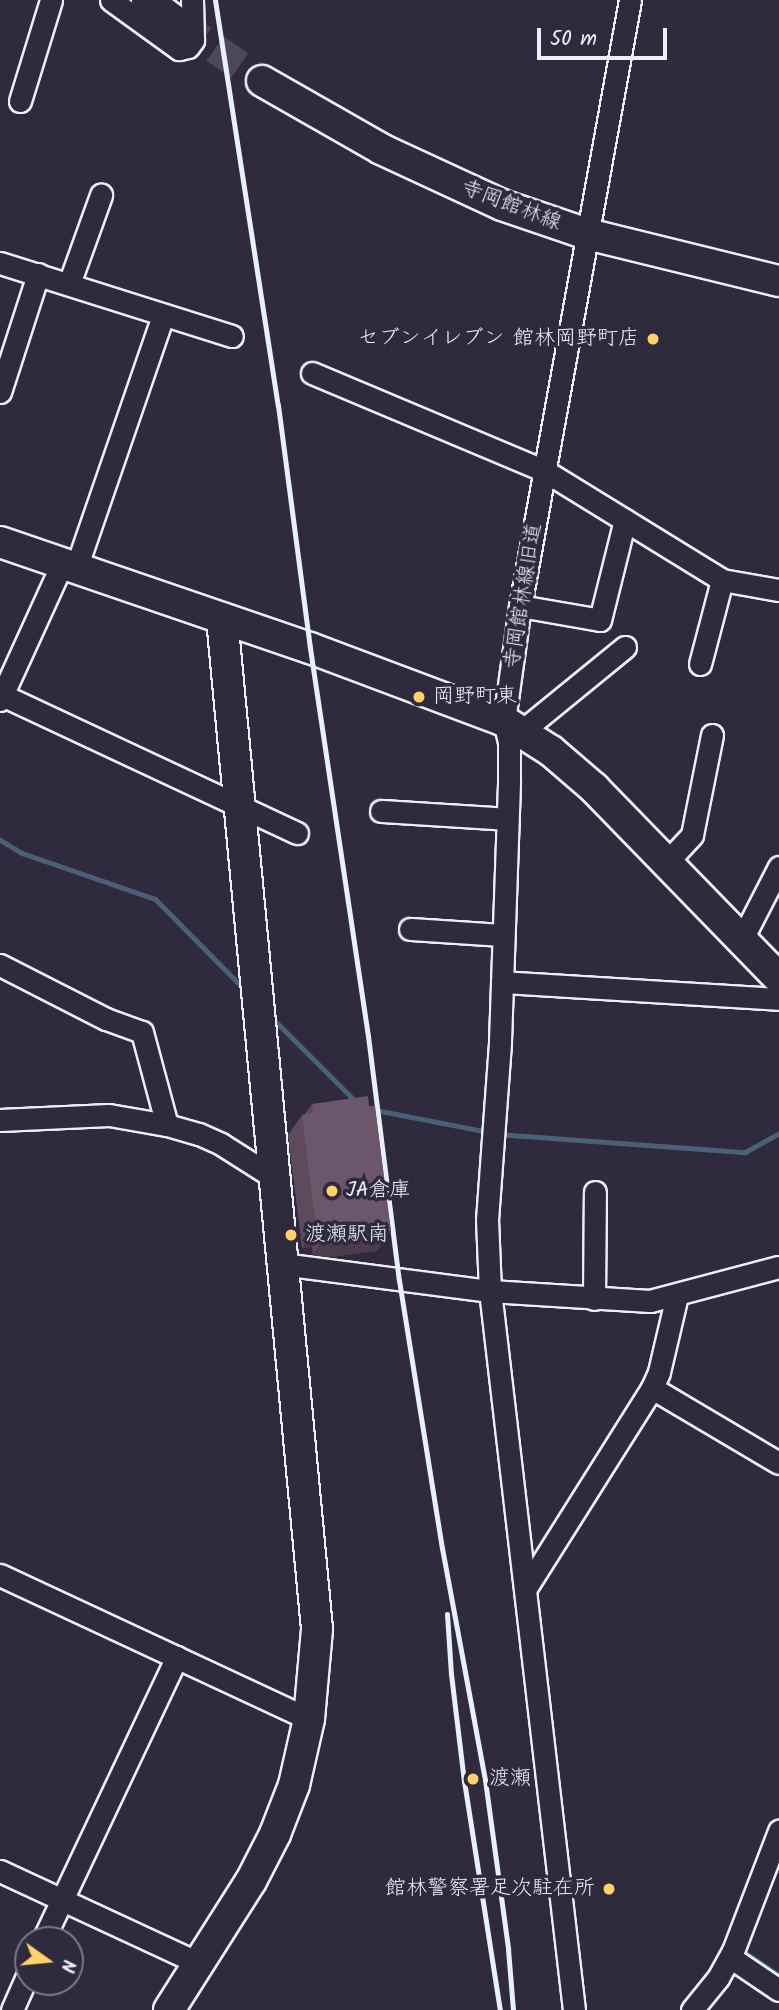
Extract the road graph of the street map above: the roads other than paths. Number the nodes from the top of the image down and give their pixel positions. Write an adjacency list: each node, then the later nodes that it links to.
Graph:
1 (51, 0): 7 (street)
2 (111, 0): 5 (street)
3 (147, 0): 5 (street)
4 (630, 0): 9 (street, 寺岡館林線旧道)
5 (185, 12)
6 (262, 81): 9 (street, 寺岡館林線)
7 (20, 102)
8 (101, 195): 13 (street)
9 (587, 234): 12 (street, 寺岡館林線); 18 (street, 寺岡館林線旧道)
10 (0, 262): 11 (street)
11 (38, 274): 13 (street); 17 (street)
12 (779, 281)
13 (69, 284): 14 (street)
14 (163, 316): 15 (street); 21 (street)
15 (232, 336)
16 (312, 373): 18 (street)
17 (0, 392)
18 (545, 471): 19 (street); 24 (street, 寺岡館林線旧道)
19 (625, 520): 22 (street); 24 (street)
20 (0, 542): 21 (street)
21 (69, 566): 25 (street); 28 (street)
22 (722, 580): 23 (street); 27 (street)
23 (779, 590)
24 (520, 606): 29 (street, 寺岡館林線旧道)
25 (222, 618): 29 (street); 31 (street)
26 (625, 647): 29 (street)
27 (700, 664)
28 (1, 696): 31 (street)
29 (513, 726): 33 (street, 寺岡館林線旧道); 35 (street)
30 (712, 735): 35 (street)
31 (239, 809): 34 (street); 46 (street)
32 (381, 811): 33 (street)
33 (507, 819): 38 (street, 寺岡館林線旧道)
34 (298, 833)
35 (667, 862): 39 (street)
36 (779, 867): 39 (street)
37 (410, 929): 38 (street)
38 (503, 936): 42 (street, 寺岡館林線旧道)
39 (742, 939): 41 (street)
40 (0, 965): 45 (street)
41 (779, 978)
42 (502, 982): 43 (street); 50 (street, 寺岡館林線旧道)
43 (779, 999)
44 (0, 1120): 45 (street)
45 (167, 1125): 46 (street)
46 (273, 1177): 48 (street)
47 (595, 1192): 52 (street)
48 (282, 1264): 50 (street); 58 (street)
49 (779, 1267): 51 (street)
50 (490, 1291): 52 (street); 56 (street, 寺岡館林線旧道)
51 (677, 1295): 52 (street); 53 (street)
52 (594, 1300)
53 (652, 1388): 54 (street); 56 (street)
54 (779, 1463)
55 (0, 1575): 57 (street)
56 (526, 1588): 67 (street, 寺岡館林線旧道)
57 (177, 1657): 58 (street); 61 (street)
58 (309, 1719): 64 (street)
59 (779, 1831): 63 (street)
60 (0, 1871): 61 (street)
61 (61, 1899): 62 (street); 64 (street)
62 (49, 1926)
63 (730, 1957): 65 (street); 68 (street)
64 (198, 1963): 66 (street)
65 (779, 1990)
66 (169, 2010)
67 (574, 2010)
68 (692, 2010)

